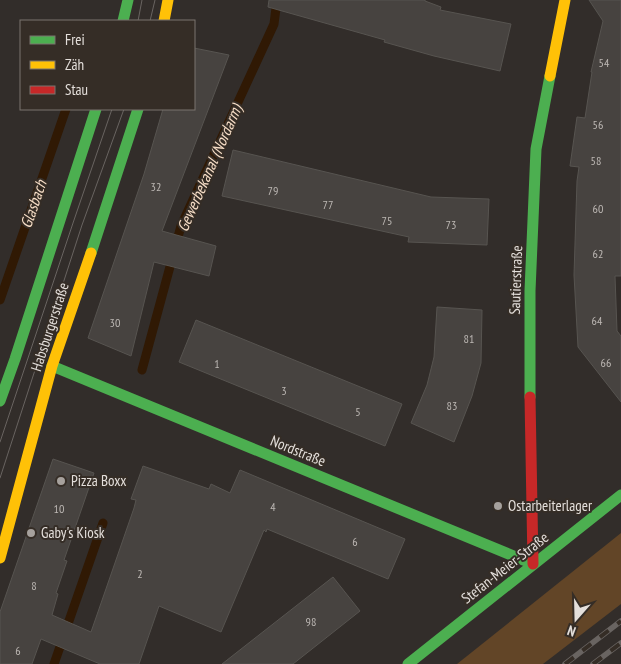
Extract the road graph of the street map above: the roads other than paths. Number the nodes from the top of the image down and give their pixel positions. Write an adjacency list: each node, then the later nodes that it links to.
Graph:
1 (128, 0): 4 (main road)
2 (168, 0): 5 (main road)
3 (565, 0): 13 (main road, Sautierstraße)
4 (123, 20)
5 (164, 20)
6 (96, 110): 9 (main road, Habsburgerstraße)
7 (138, 110): 8 (main road, Habsburgerstraße)
8 (52, 366): 11 (main road, Habsburgerstraße); 13 (main road, Nordstraße)
9 (0, 401)
10 (621, 495): 13 (main road, Stefan-Meier-Straße)
11 (2, 539): 12 (main road, Habsburgerstraße)
12 (0, 558)
13 (533, 564): 14 (main road, Stefan-Meier-Straße)
14 (408, 664)

